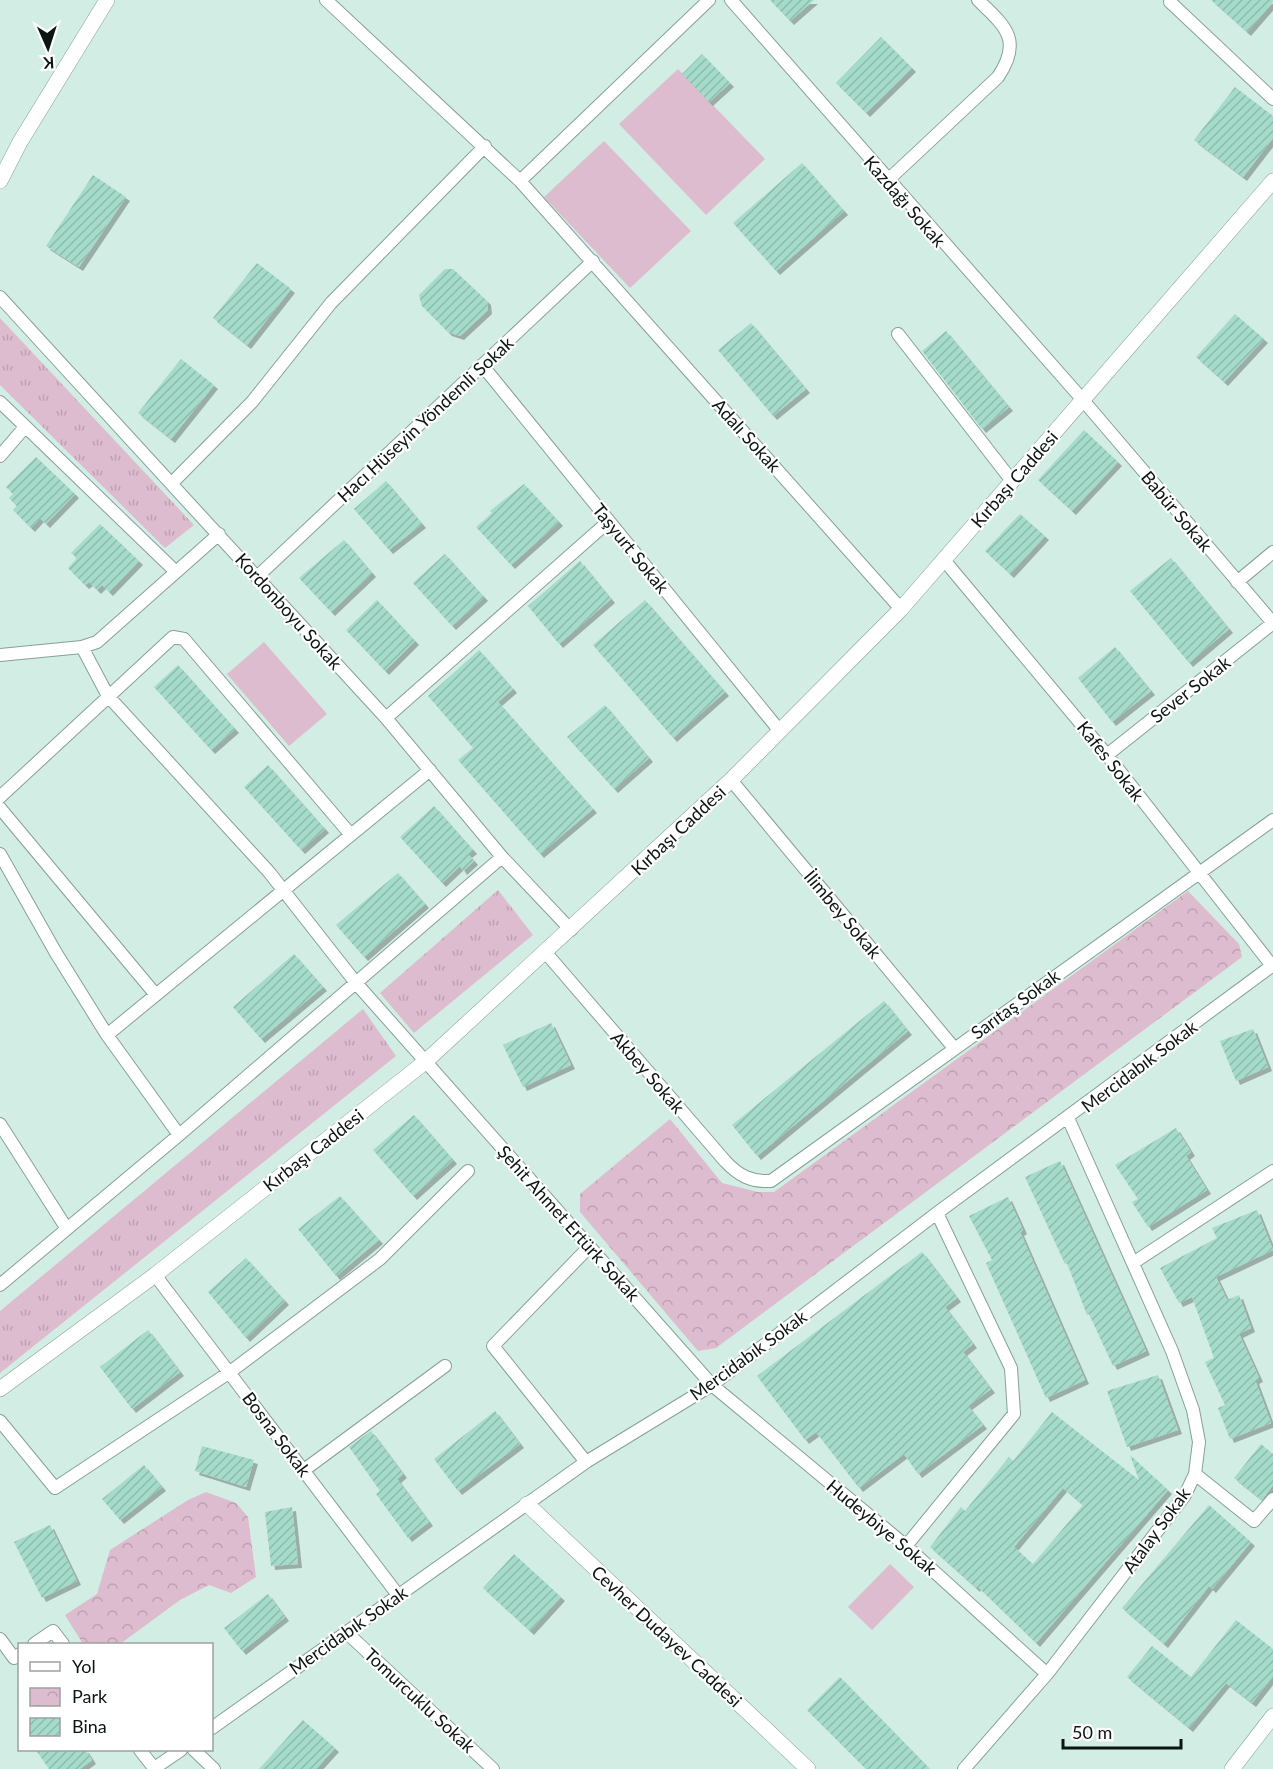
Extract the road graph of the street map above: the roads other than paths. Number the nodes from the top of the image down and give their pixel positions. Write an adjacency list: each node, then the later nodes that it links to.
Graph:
1 (107, 0): 13 (street)
2 (327, 0): 8 (street, Adalı Sokak)
3 (348, 0): 8 (street)
4 (709, 0): 14 (street)
5 (731, 0): 11 (street, Kazdağı Sokak)
6 (978, 0): 11 (street)
7 (1170, 2): 9 (street)
8 (337, 9): 10 (street, Adalı Sokak)
9 (1273, 99)
10 (485, 146): 14 (street, Adalı Sokak); 24 (street)
11 (887, 180): 19 (street, Kazdağı Sokak)
12 (1273, 181): 19 (street, Kırbaşı Caddesi)
13 (0, 182)
14 (520, 182): 15 (street, Adalı Sokak)
15 (593, 261): 18 (street, Hacı Hüseyin Yöndemli Sokak); 32 (street, Adalı Sokak)
16 (0, 297): 24 (street, Kordonboyu Sokak)
17 (898, 334): 23 (street)
18 (482, 365): 25 (street, Taşyurt Sokak); 30 (street, Hacı Hüseyin Yöndemli Sokak)
19 (1082, 399): 23 (street, Kırbaşı Caddesi); 31 (street, Babür Sokak)
20 (0, 402): 21 (street)
21 (25, 427): 22 (street); 29 (street)
22 (0, 456)
23 (1012, 481): 28 (street, Kırbaşı Caddesi)
24 (172, 483): 26 (street, Kordonboyu Sokak)
25 (609, 521): 37 (street); 38 (street, Taşyurt Sokak)
26 (219, 534): 29 (street); 30 (street, Kordonboyu Sokak)
27 (1273, 552): 31 (street)
28 (944, 560): 32 (street, Kırbaşı Caddesi); 39 (street, Kafes Sokak)
29 (176, 572): 34 (street)
30 (257, 577): 37 (street, Kordonboyu Sokak)
31 (1238, 582): 33 (street, Babür Sokak)
32 (901, 609): 38 (street, Kırbaşı Caddesi)
33 (1273, 623): 39 (street, Sever Sokak)
34 (82, 647): 35 (street); 36 (street, Şehit Ahmet Ertürk Sokak)
35 (0, 655)
36 (108, 696): 42 (street); 45 (street); 49 (street, Şehit Ahmet Ertürk Sokak)
37 (386, 718): 40 (street, Kordonboyu Sokak)
38 (779, 730): 41 (street, Kırbaşı Caddesi)
39 (1107, 755): 48 (street, Kafes Sokak)
40 (430, 770): 45 (street); 47 (street, Kordonboyu Sokak)
41 (731, 780): 50 (street, Kırbaşı Caddesi); 56 (street, İlimbey Sokak)
42 (0, 797)
43 (0, 808): 54 (street)
44 (1273, 820): 48 (street, Sarıtaş Sokak)
45 (351, 835): 49 (street)
46 (0, 854): 55 (street)
47 (502, 856): 50 (street, Kordonboyu Sokak); 53 (street)
48 (1198, 874): 52 (street, Kafes Sokak); 56 (street, Sarıtaş Sokak)
49 (282, 891): 53 (street, Şehit Ahmet Ertürk Sokak); 54 (street)
50 (571, 930): 51 (street, Kırbaşı Caddesi)
51 (546, 953): 57 (street, Kırbaşı Caddesi); 63 (street, Akbey Sokak)
52 (1273, 966): 58 (street, Mercidabık Sokak)
53 (356, 983): 57 (street, Şehit Ahmet Ertürk Sokak); 60 (street)
54 (156, 995): 55 (street)
55 (107, 1035): 60 (street)
56 (954, 1048): 63 (street, Sarıtaş Sokak)
57 (425, 1062): 66 (street, Şehit Ahmet Ertürk Sokak); 68 (street, Kırbaşı Caddesi)
58 (1068, 1118): 64 (street, Mercidabık Sokak); 67 (street, Atalay Sokak)
59 (0, 1124): 65 (street)
60 (179, 1135): 65 (street)
61 (468, 1171): 71 (street)
62 (1273, 1171): 67 (street)
63 (756, 1182)
64 (937, 1213): 72 (street, Mercidabık Sokak); 80 (street)
65 (67, 1229): 69 (street)
66 (590, 1247): 72 (street, Şehit Ahmet Ertürk Sokak); 75 (street)
67 (1133, 1263): 77 (street, Atalay Sokak)
68 (155, 1275): 71 (street, Bosna Sokak); 73 (street, Kırbaşı Caddesi)
69 (0, 1285)
70 (446, 1366): 76 (street)
71 (230, 1372): 74 (street); 76 (street, Bosna Sokak)
72 (712, 1385): 75 (street, Mercidabık Sokak); 80 (street, Hudeybiye Sokak)
73 (0, 1389)
74 (0, 1421)
75 (586, 1462): 79 (street, Mercidabık Sokak)
76 (304, 1470): 81 (street, Bosna Sokak)
77 (1195, 1474): 78 (street); 87 (street, Atalay Sokak)
78 (1273, 1499)
79 (526, 1504): 81 (street, Mercidabık Sokak); 96 (street, Cevher Dudayev Caddesi)
80 (906, 1546): 87 (street, Hudeybiye Sokak)
81 (398, 1595): 82 (street, Mercidabık Sokak)
82 (346, 1632): 89 (street, Mercidabık Sokak); 95 (street, Tomurcuklu Sokak)
83 (0, 1639): 86 (street)
84 (35, 1643): 85 (street)
85 (62, 1643)
86 (18, 1655)
87 (1047, 1674): 97 (street, Atalay Sokak)
88 (1273, 1716): 98 (street)
89 (213, 1727)
90 (141, 1751): 93 (street)
91 (178, 1751): 93 (street)
92 (196, 1751): 94 (street)
93 (154, 1769)
94 (214, 1769)
95 (493, 1769)
96 (808, 1769)
97 (964, 1769)
98 (1232, 1769)

